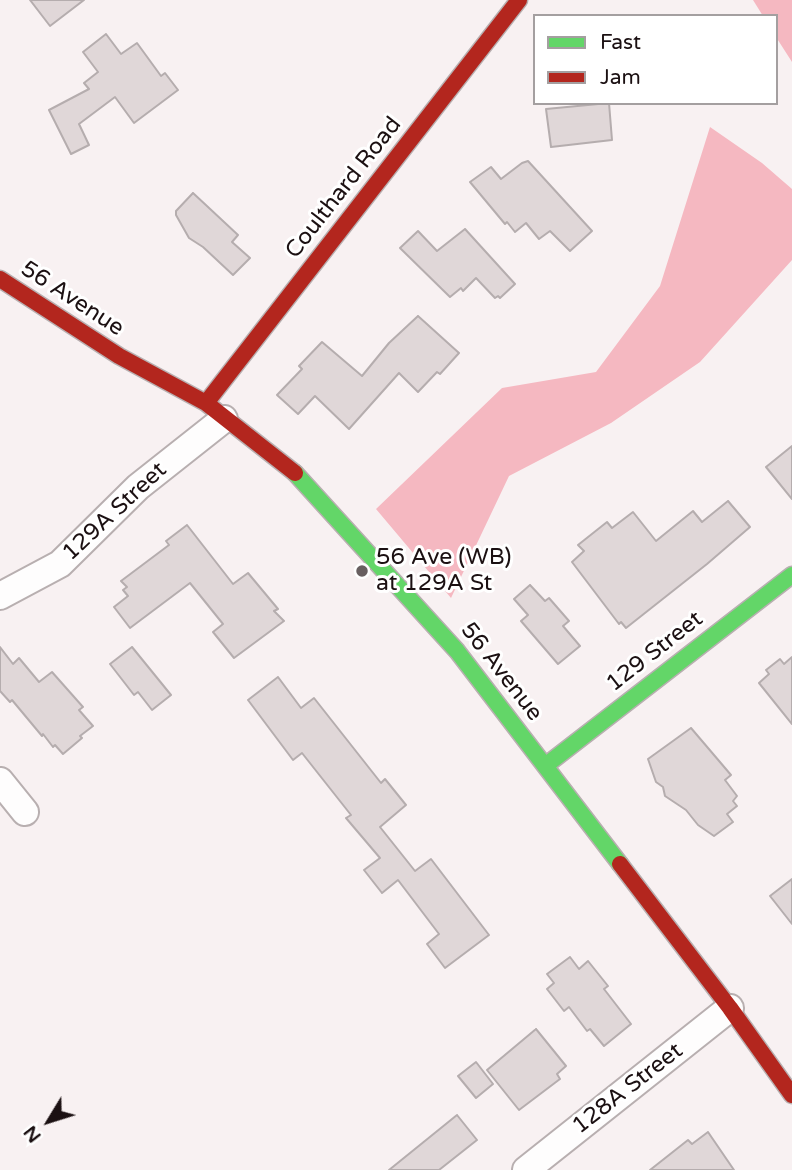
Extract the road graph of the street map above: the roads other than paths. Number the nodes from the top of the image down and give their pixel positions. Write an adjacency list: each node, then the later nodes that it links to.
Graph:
1 (519, 0): 3 (street, Coulthard Road)
2 (0, 279): 3 (street, 56 Avenue)
3 (215, 411): 5 (street, 129A Street); 6 (street, 56 Avenue)
4 (792, 575): 6 (street, 129 Street)
5 (0, 596)
6 (545, 766): 9 (street, 56 Avenue)
7 (0, 781): 8 (street)
8 (25, 812)
9 (730, 1008): 10 (street, 56 Avenue); 11 (street, 128A Street)
10 (792, 1095)
11 (526, 1170)

